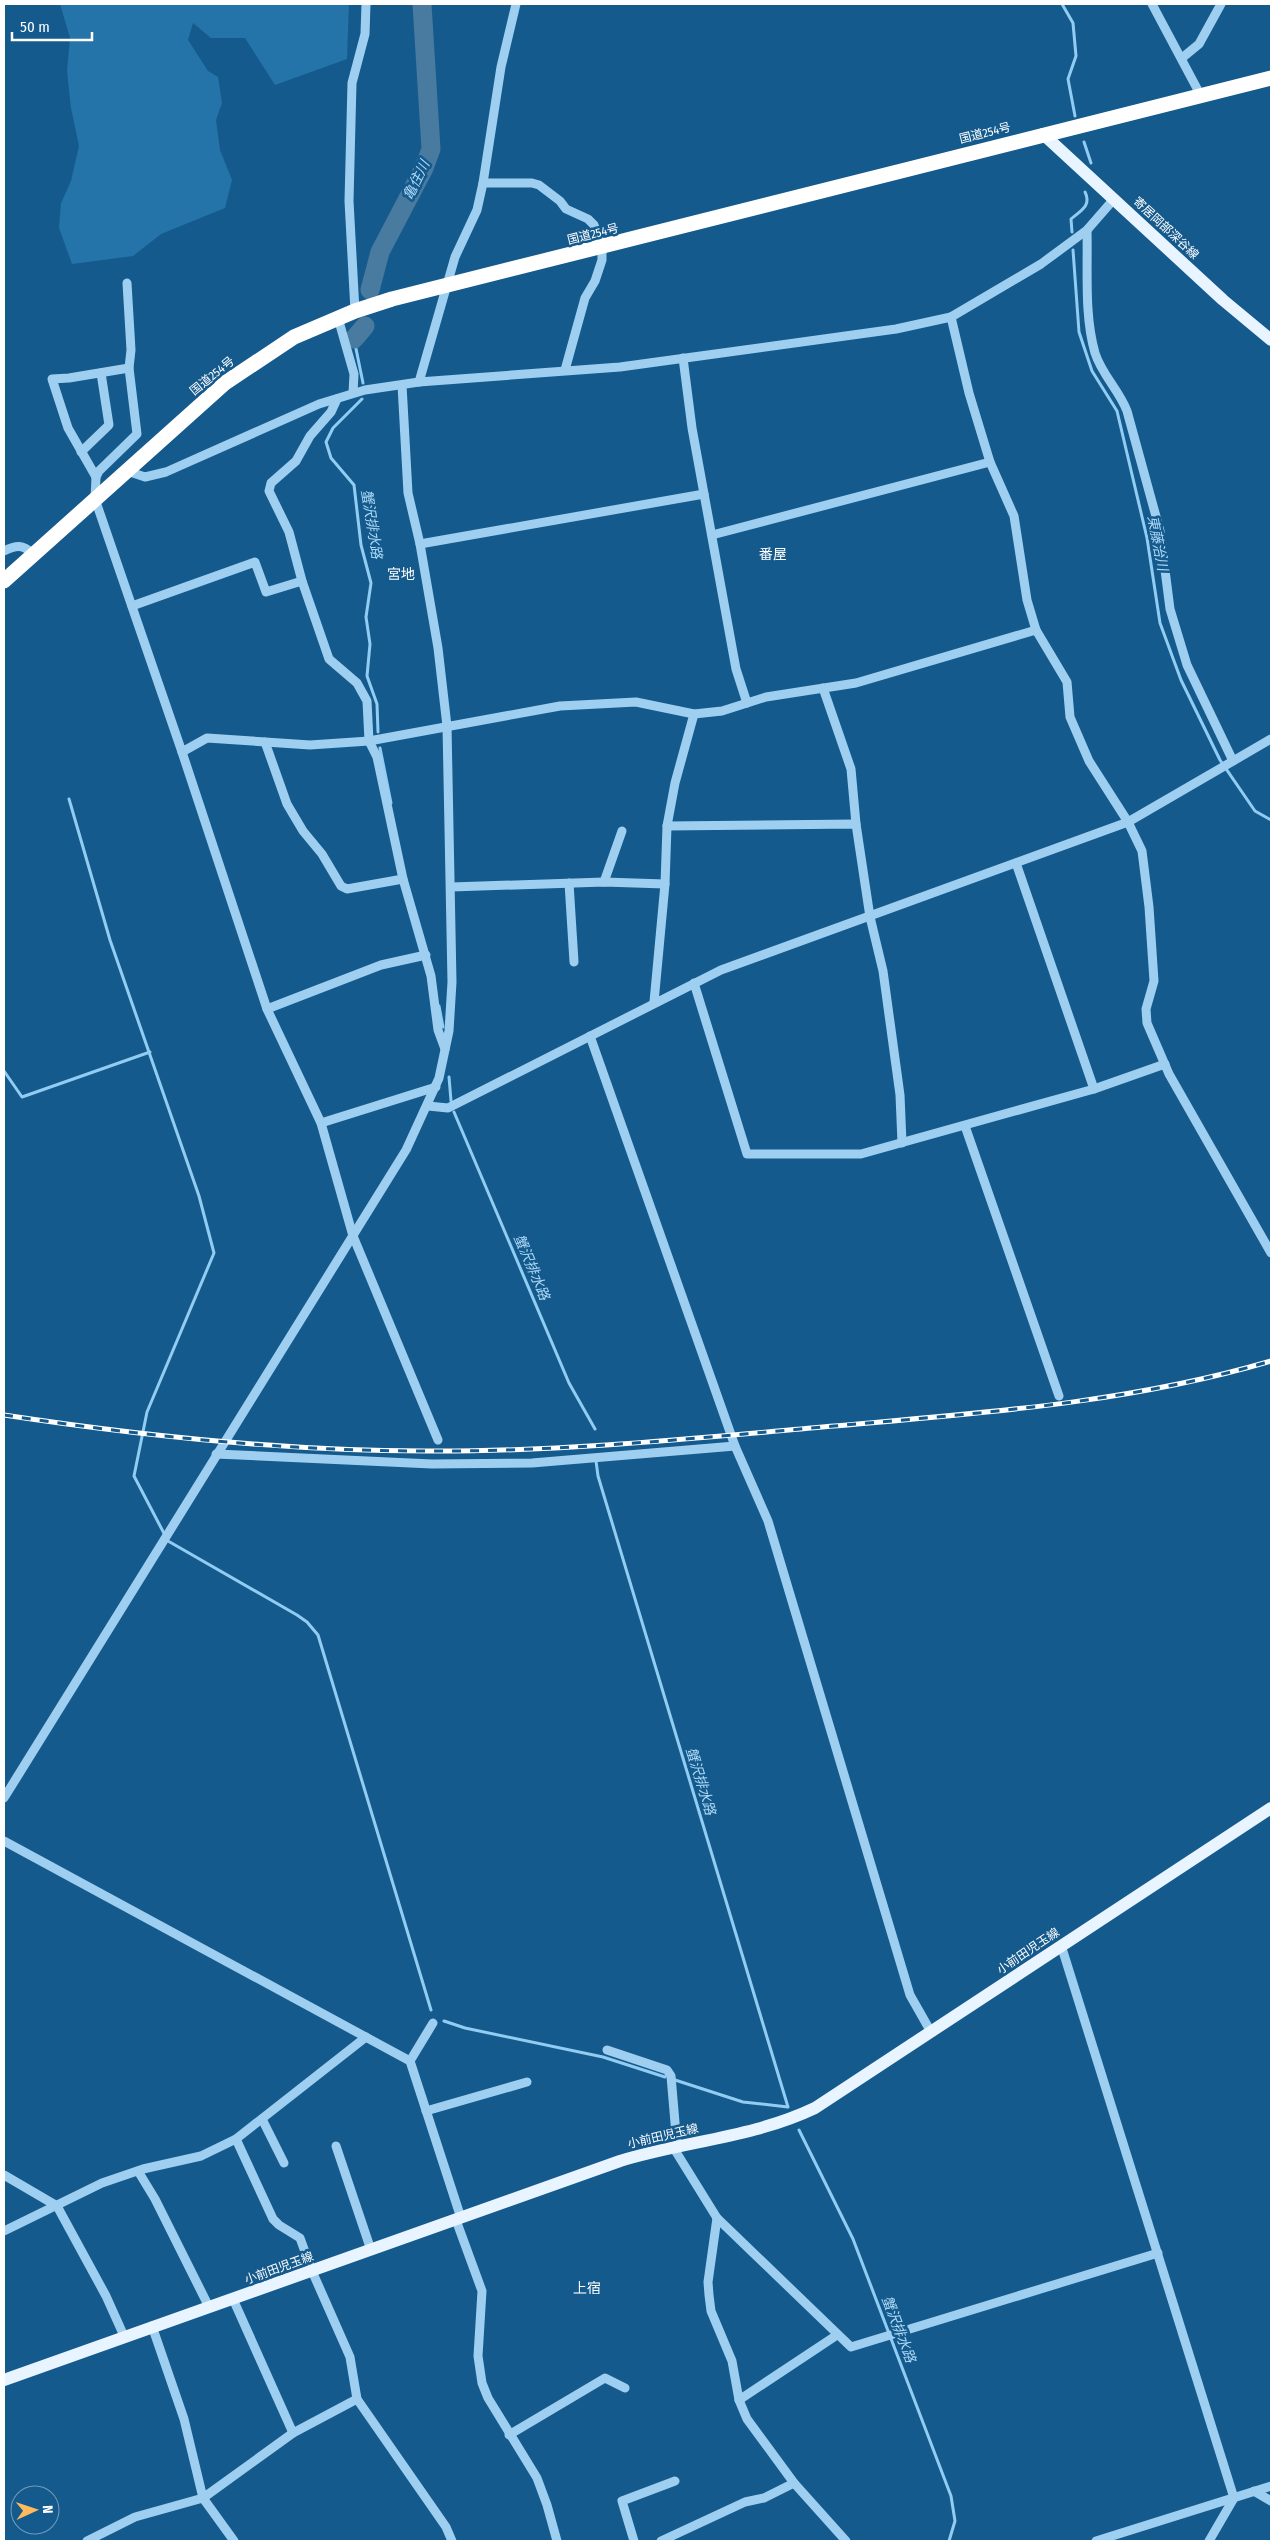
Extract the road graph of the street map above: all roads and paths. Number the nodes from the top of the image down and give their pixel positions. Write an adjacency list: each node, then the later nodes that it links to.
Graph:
1 (366, 4): 15 (street)
2 (516, 4): 9 (street)
3 (1152, 4): 5 (street)
4 (1222, 4): 5 (street)
5 (1182, 58): 7 (street)
6 (1271, 78): 7 (highway, 国道254号)
7 (1201, 96): 8 (highway, 国道254号)
8 (1043, 134): 10 (main road, 寄居岡部深谷線); 12 (highway, 国道254号)
9 (483, 183): 12 (street); 14 (street)
10 (1114, 199): 11 (street); 18 (main road, 寄居岡部深谷線)
11 (1086, 230): 16 (street); 49 (street)
12 (602, 247): 14 (highway, 国道254号); 21 (street)
13 (127, 283): 20 (street)
14 (446, 285): 15 (highway, 国道254号); 23 (street)
15 (355, 311): 17 (highway, 国道254号)
16 (951, 317): 19 (street); 28 (street)
17 (338, 318): 25 (street); 29 (highway, 国道254号)
18 (1271, 340)
19 (683, 358): 21 (street); 31 (street)
20 (129, 368): 22 (street); 30 (street)
21 (565, 370): 23 (street)
22 (101, 373): 27 (street); 27 (street)
23 (419, 382): 24 (street)
24 (402, 385): 25 (street); 34 (street)
25 (353, 393): 26 (street)
26 (337, 398): 29 (street); 38 (street)
27 (81, 452): 30 (street)
28 (990, 462): 33 (street); 40 (street)
29 (127, 471): 32 (highway, 国道254号)
30 (96, 477): 32 (street)
31 (704, 494): 33 (street); 34 (street)
32 (95, 499): 36 (highway, 国道254号); 39 (street)
33 (712, 535): 42 (street)
34 (420, 544): 44 (street)
35 (4, 551): 36 (street)
36 (33, 554): 37 (highway, 国道254号)
37 (4, 581)
38 (302, 581): 39 (street); 46 (street)
39 (132, 606): 48 (street)
40 (1036, 630): 41 (street); 50 (street)
41 (823, 688): 42 (street); 51 (street)
42 (747, 703): 43 (street)
43 (694, 714): 44 (street); 52 (street)
44 (447, 726): 46 (street); 59 (street)
45 (1271, 739): 49 (street)
46 (369, 740): 47 (street); 55 (street)
47 (265, 742): 48 (street); 55 (street)
48 (182, 752): 65 (street)
49 (1233, 761): 50 (street)
50 (1128, 822): 54 (street); 68 (street)
51 (856, 824): 52 (street); 60 (street)
52 (667, 826): 58 (street)
53 (622, 831): 57 (street)
54 (1016, 863): 60 (street); 70 (street)
55 (403, 879): 61 (street)
56 (569, 882): 57 (street); 59 (street); 62 (street)
57 (604, 882): 58 (street)
58 (665, 884): 64 (street)
59 (451, 887): 67 (street)
60 (870, 917): 63 (street); 74 (street)
61 (426, 955): 65 (street); 67 (street)
62 (574, 962)
63 (694, 983): 64 (street); 74 (street)
64 (654, 1002): 66 (street)
65 (267, 1009): 72 (street)
66 (590, 1036): 71 (street); 79 (street)
67 (446, 1051): 69 (street)
68 (1165, 1064): 70 (street); 76 (street)
69 (436, 1086): 71 (street); 72 (street)
70 (1094, 1089): 73 (street)
71 (428, 1106): 75 (street)
72 (321, 1123): 75 (street)
73 (965, 1126): 74 (street); 77 (street)
74 (902, 1143)
75 (353, 1236): 78 (street); 80 (street)
76 (1271, 1253)
77 (1060, 1396)
78 (438, 1440)
79 (735, 1446): 80 (street); 86 (street)
80 (216, 1454): 81 (street)
81 (4, 1798)
82 (1271, 1808): 84 (main road, 小前田児玉線)
83 (4, 1841): 87 (street)
84 (1062, 1945): 86 (main road, 小前田児玉線); 104 (street)
85 (433, 2024): 89 (street)
86 (931, 2032): 95 (main road, 小前田児玉線)
87 (366, 2037): 89 (street); 92 (street)
88 (607, 2050): 95 (street)
89 (410, 2061): 91 (street)
90 (528, 2082): 91 (street)
91 (426, 2111): 100 (street)
92 (262, 2119): 93 (street); 96 (street)
93 (236, 2139): 97 (street); 105 (street)
94 (336, 2146): 103 (street)
95 (675, 2146): 100 (main road, 小前田児玉線); 101 (street)
96 (284, 2163)
97 (138, 2171): 99 (street); 107 (street)
98 (4, 2175): 99 (street)
99 (57, 2206): 102 (street); 110 (street)
100 (458, 2218): 103 (main road, 小前田児玉線); 116 (street)
101 (717, 2218): 109 (street); 114 (street)
102 (4, 2231)
103 (371, 2250): 105 (main road, 小前田児玉線)
104 (1158, 2252): 109 (street); 122 (street)
105 (312, 2271): 106 (main road, 小前田児玉線); 113 (street)
106 (233, 2299): 107 (main road, 小前田児玉線); 115 (street)
107 (209, 2307): 108 (main road, 小前田児玉線)
108 (152, 2326): 110 (main road, 小前田児玉線); 121 (street)
109 (837, 2335): 114 (street)
110 (124, 2336): 111 (main road, 小前田児玉線)
111 (4, 2380)
112 (625, 2388): 116 (street)
113 (358, 2399): 115 (street); 126 (street)
114 (739, 2400): 118 (street)
115 (293, 2433): 121 (street)
116 (509, 2435): 127 (street)
117 (675, 2481): 128 (street)
118 (794, 2483): 129 (street); 130 (street)
119 (1271, 2486): 120 (street)
120 (1254, 2491): 122 (street); 123 (street)
121 (203, 2498): 124 (street); 125 (street)
122 (1234, 2498): 131 (street); 132 (street)
123 (1271, 2501)
124 (87, 2541)
125 (234, 2541)
126 (452, 2541)
127 (557, 2541)
128 (634, 2541)
129 (661, 2541)
130 (846, 2541)
131 (1096, 2541)
132 (1209, 2541)

